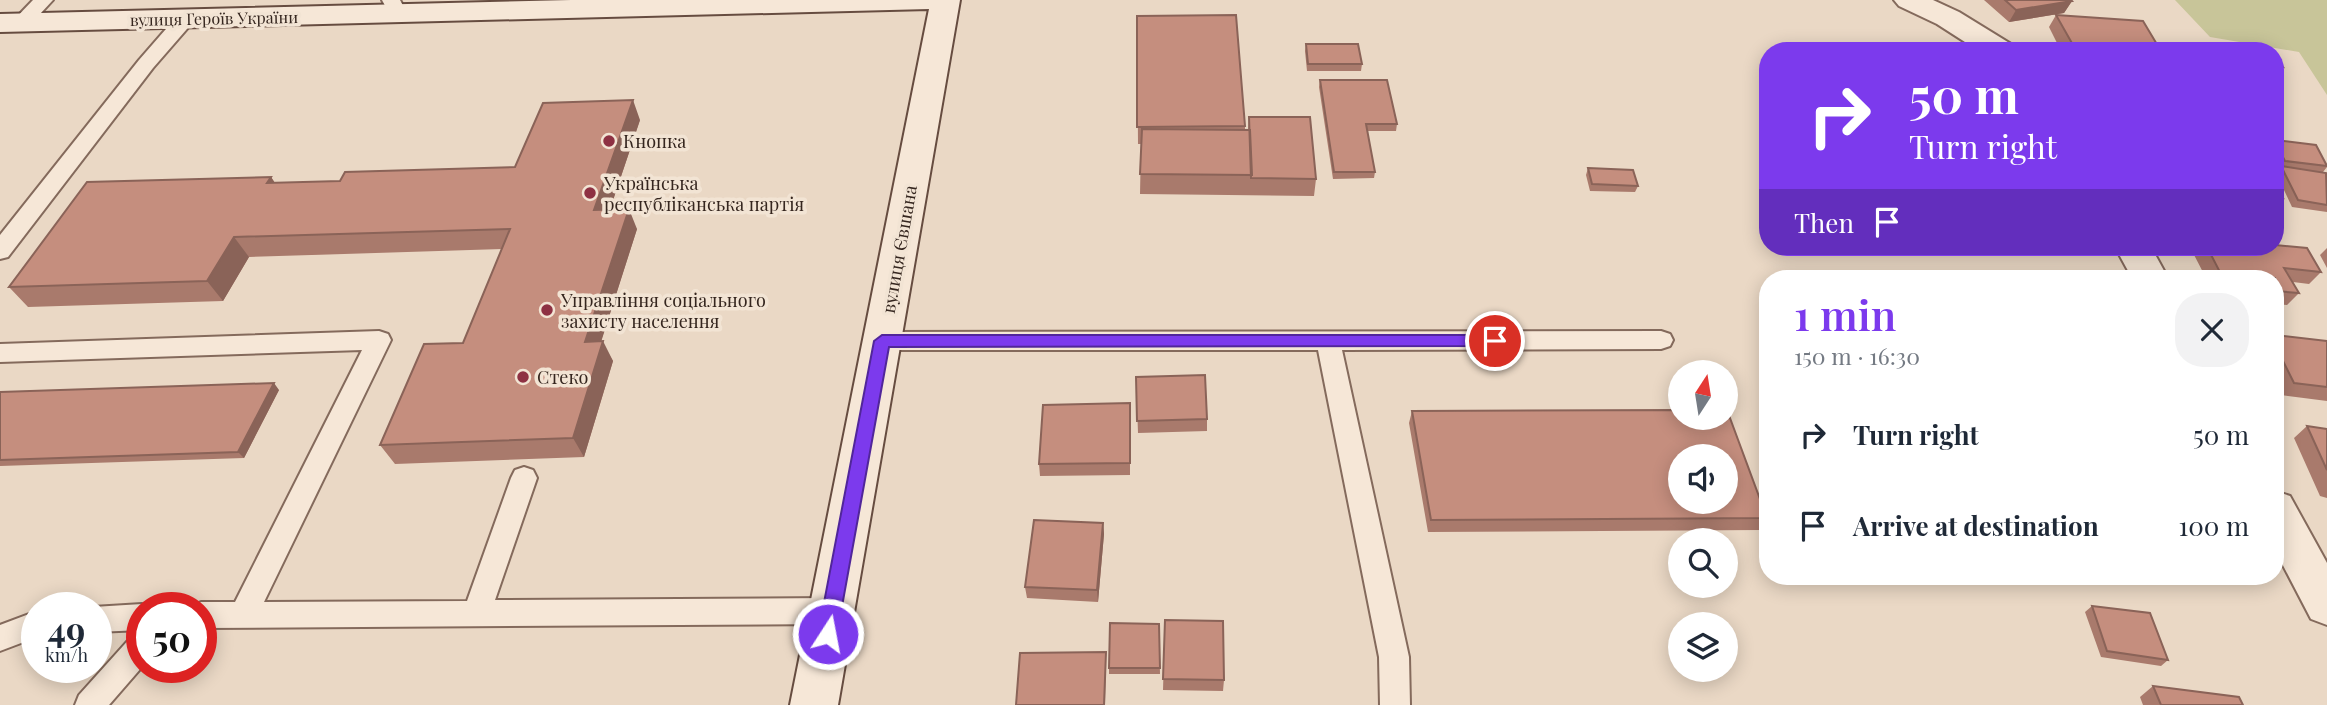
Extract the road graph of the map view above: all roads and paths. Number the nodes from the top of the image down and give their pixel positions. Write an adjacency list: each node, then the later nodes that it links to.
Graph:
1 (44, 0): 7 (lane)
2 (931, 0): 5 (main road, вулиця Героїв України)
3 (944, 0): 11 (main road, вулиця Євшана)
4 (1909, 0): 8 (main road)
5 (395, 7): 6 (main road, вулиця Героїв України)
6 (186, 19): 7 (main road, вулиця Героїв України); 9 (lane)
7 (11, 23)
8 (1986, 42)
9 (0, 251)
10 (1661, 340): 12 (lane)
11 (882, 341): 12 (lane); 17 (main road, вулиця Євшана)
12 (1328, 341): 26 (lane)
13 (0, 353): 19 (lane)
14 (524, 478): 18 (lane)
15 (2284, 526): 16 (main road)
16 (2327, 605)
17 (832, 611): 18 (lane); 25 (main road, вулиця Євшана)
18 (477, 612): 19 (lane)
19 (244, 614): 20 (lane)
20 (217, 615)
21 (21, 630): 22 (lane)
22 (0, 638)
23 (126, 663): 24 (lane)
24 (90, 705)
25 (814, 705)
26 (1395, 705)

